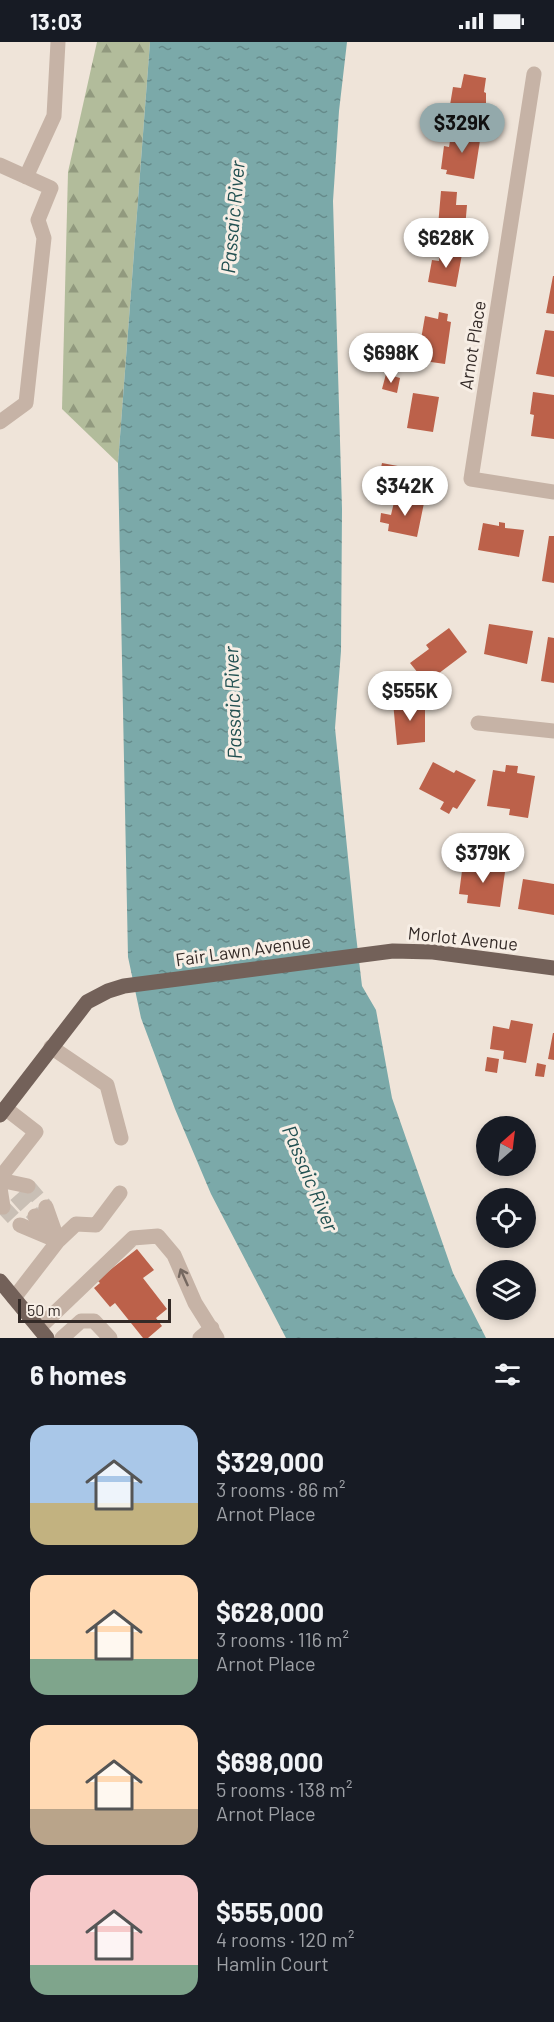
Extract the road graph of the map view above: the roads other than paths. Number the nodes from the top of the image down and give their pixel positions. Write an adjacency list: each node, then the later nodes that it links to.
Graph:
1 (58, 42): 4 (street)
2 (534, 74): 6 (street, Arnot Place)
3 (0, 165): 4 (street)
4 (26, 177): 5 (street)
5 (0, 422)
6 (554, 492)
7 (478, 723): 8 (street)
8 (554, 731)
9 (368, 953): 10 (main road, Morlot Avenue); 11 (main road, Fair Lawn Avenue)
10 (554, 968)
11 (51, 1047): 12 (main road, Fair Lawn Avenue); 13 (street)
12 (2, 1112): 14 (street)
13 (121, 1138)
14 (0, 1179): 16 (street)
15 (0, 1188): 18 (street)
16 (22, 1191)
17 (120, 1193): 21 (street)
18 (3, 1207)
19 (40, 1211): 21 (street)
20 (20, 1225): 21 (street)
21 (58, 1241): 23 (street)
22 (0, 1281): 23 (main road)
23 (14, 1298): 24 (main road)
24 (43, 1333): 25 (street, one-way to 24)
25 (209, 1335)
26 (62, 1338): 27 (street)
27 (110, 1338)

